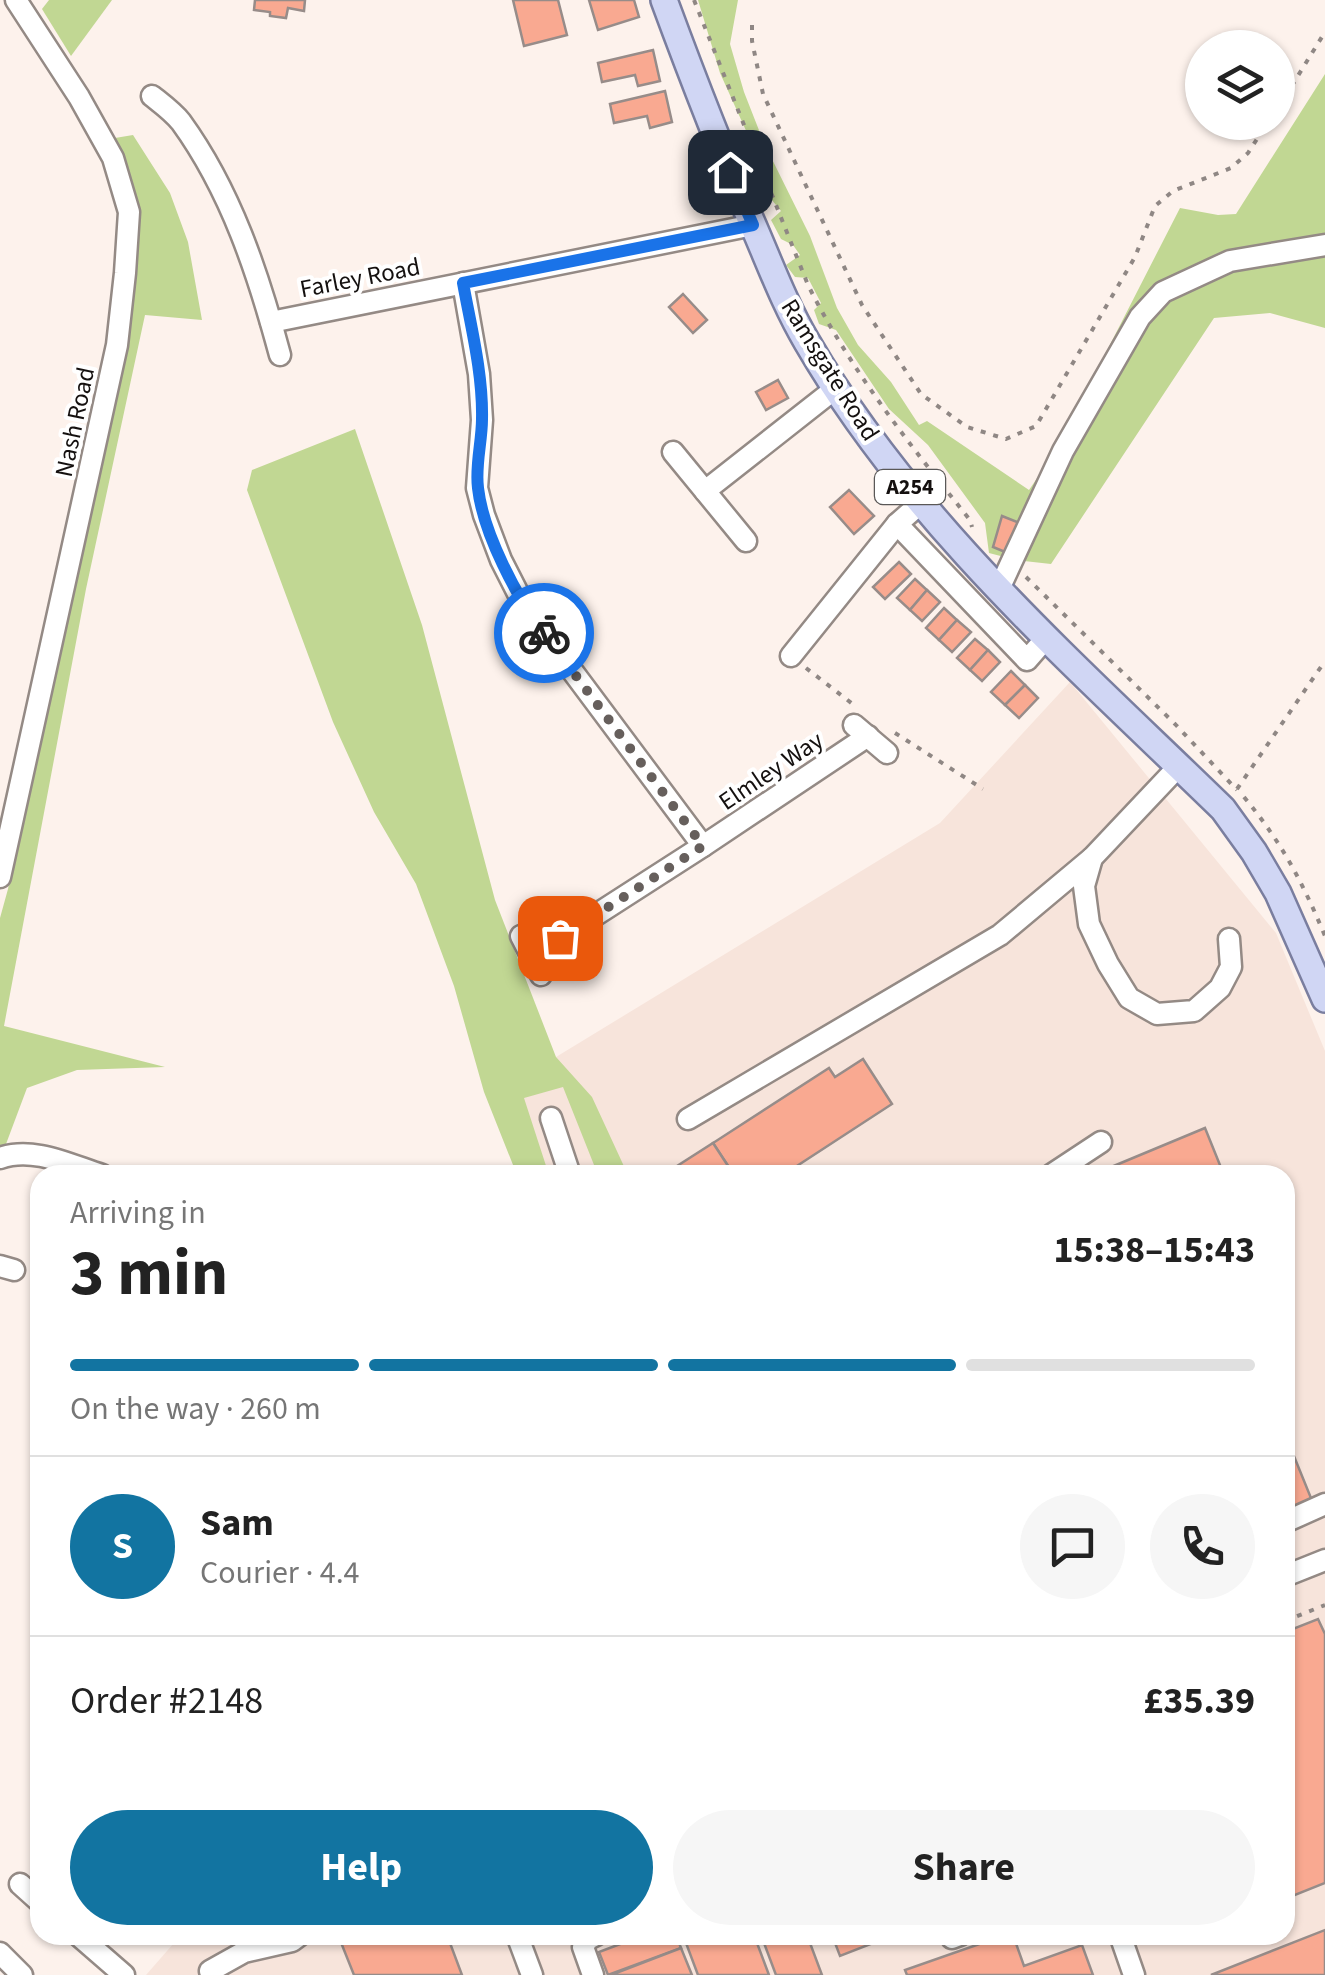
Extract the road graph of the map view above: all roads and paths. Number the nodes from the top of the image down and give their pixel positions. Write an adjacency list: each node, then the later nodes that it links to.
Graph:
1 (16, 0): 30 (street, Nash Road)
2 (664, 0): 9 (main road, Ramsgate Road / A254)
3 (694, 0): 19 (path)
4 (752, 25): 8 (path)
5 (1325, 32): 6 (path)
6 (1295, 81)
7 (152, 96): 12 (street)
8 (1256, 140)
9 (753, 225): 11 (street, Farley Road); 14 (main road, Ramsgate Road / A254)
10 (1325, 245): 21 (street)
11 (463, 283): 12 (street, Farley Road); 28 (street)
12 (272, 322): 13 (street)
13 (280, 354)
14 (836, 388): 16 (street); 17 (main road, Ramsgate Road / A254)
15 (673, 452): 16 (street)
16 (705, 491): 20 (street)
17 (922, 502): 18 (street); 21 (main road, Ramsgate Road / A254)
18 (896, 524): 22 (street); 23 (street)
19 (973, 534)
20 (746, 541)
21 (1004, 578): 22 (main road, Ramsgate Road / A254); 27 (path)
22 (1047, 637): 26 (main road, Ramsgate Road / A254)
23 (791, 656)
24 (1325, 661): 27 (path)
25 (887, 753): 28 (street, Elmley Way)
26 (1178, 766): 27 (main road, Ramsgate Road / A254); 29 (street)
27 (1230, 799): 32 (path); 34 (main road, Ramsgate Road / A254)
28 (703, 846): 31 (street, Elmley Way)
29 (1092, 858): 33 (street); 36 (street)
30 (0, 877)
31 (521, 936)
32 (1325, 936)
33 (1229, 939)
34 (1325, 999)
35 (551, 1118): 40 (street)
36 (688, 1119)
37 (1101, 1142): 41 (street)
38 (0, 1158): 39 (street)
39 (71, 1165)
40 (567, 1165)
41 (1066, 1165)
42 (1325, 1504): 43 (street)
43 (1295, 1518)
44 (1325, 1560): 45 (street)
45 (1295, 1572)
46 (1325, 1606): 47 (path)
47 (1295, 1617)
48 (20, 1884): 49 (street)
49 (30, 1893)
50 (90, 1945): 58 (street)
51 (275, 1945): 56 (street)
52 (521, 1945): 59 (street)
53 (584, 1945): 60 (street)
54 (1124, 1945): 61 (street)
55 (0, 1954): 57 (street)
56 (210, 1971)
57 (22, 1975)
58 (124, 1975)
59 (532, 1975)
60 (593, 1975)
61 (1134, 1975)

